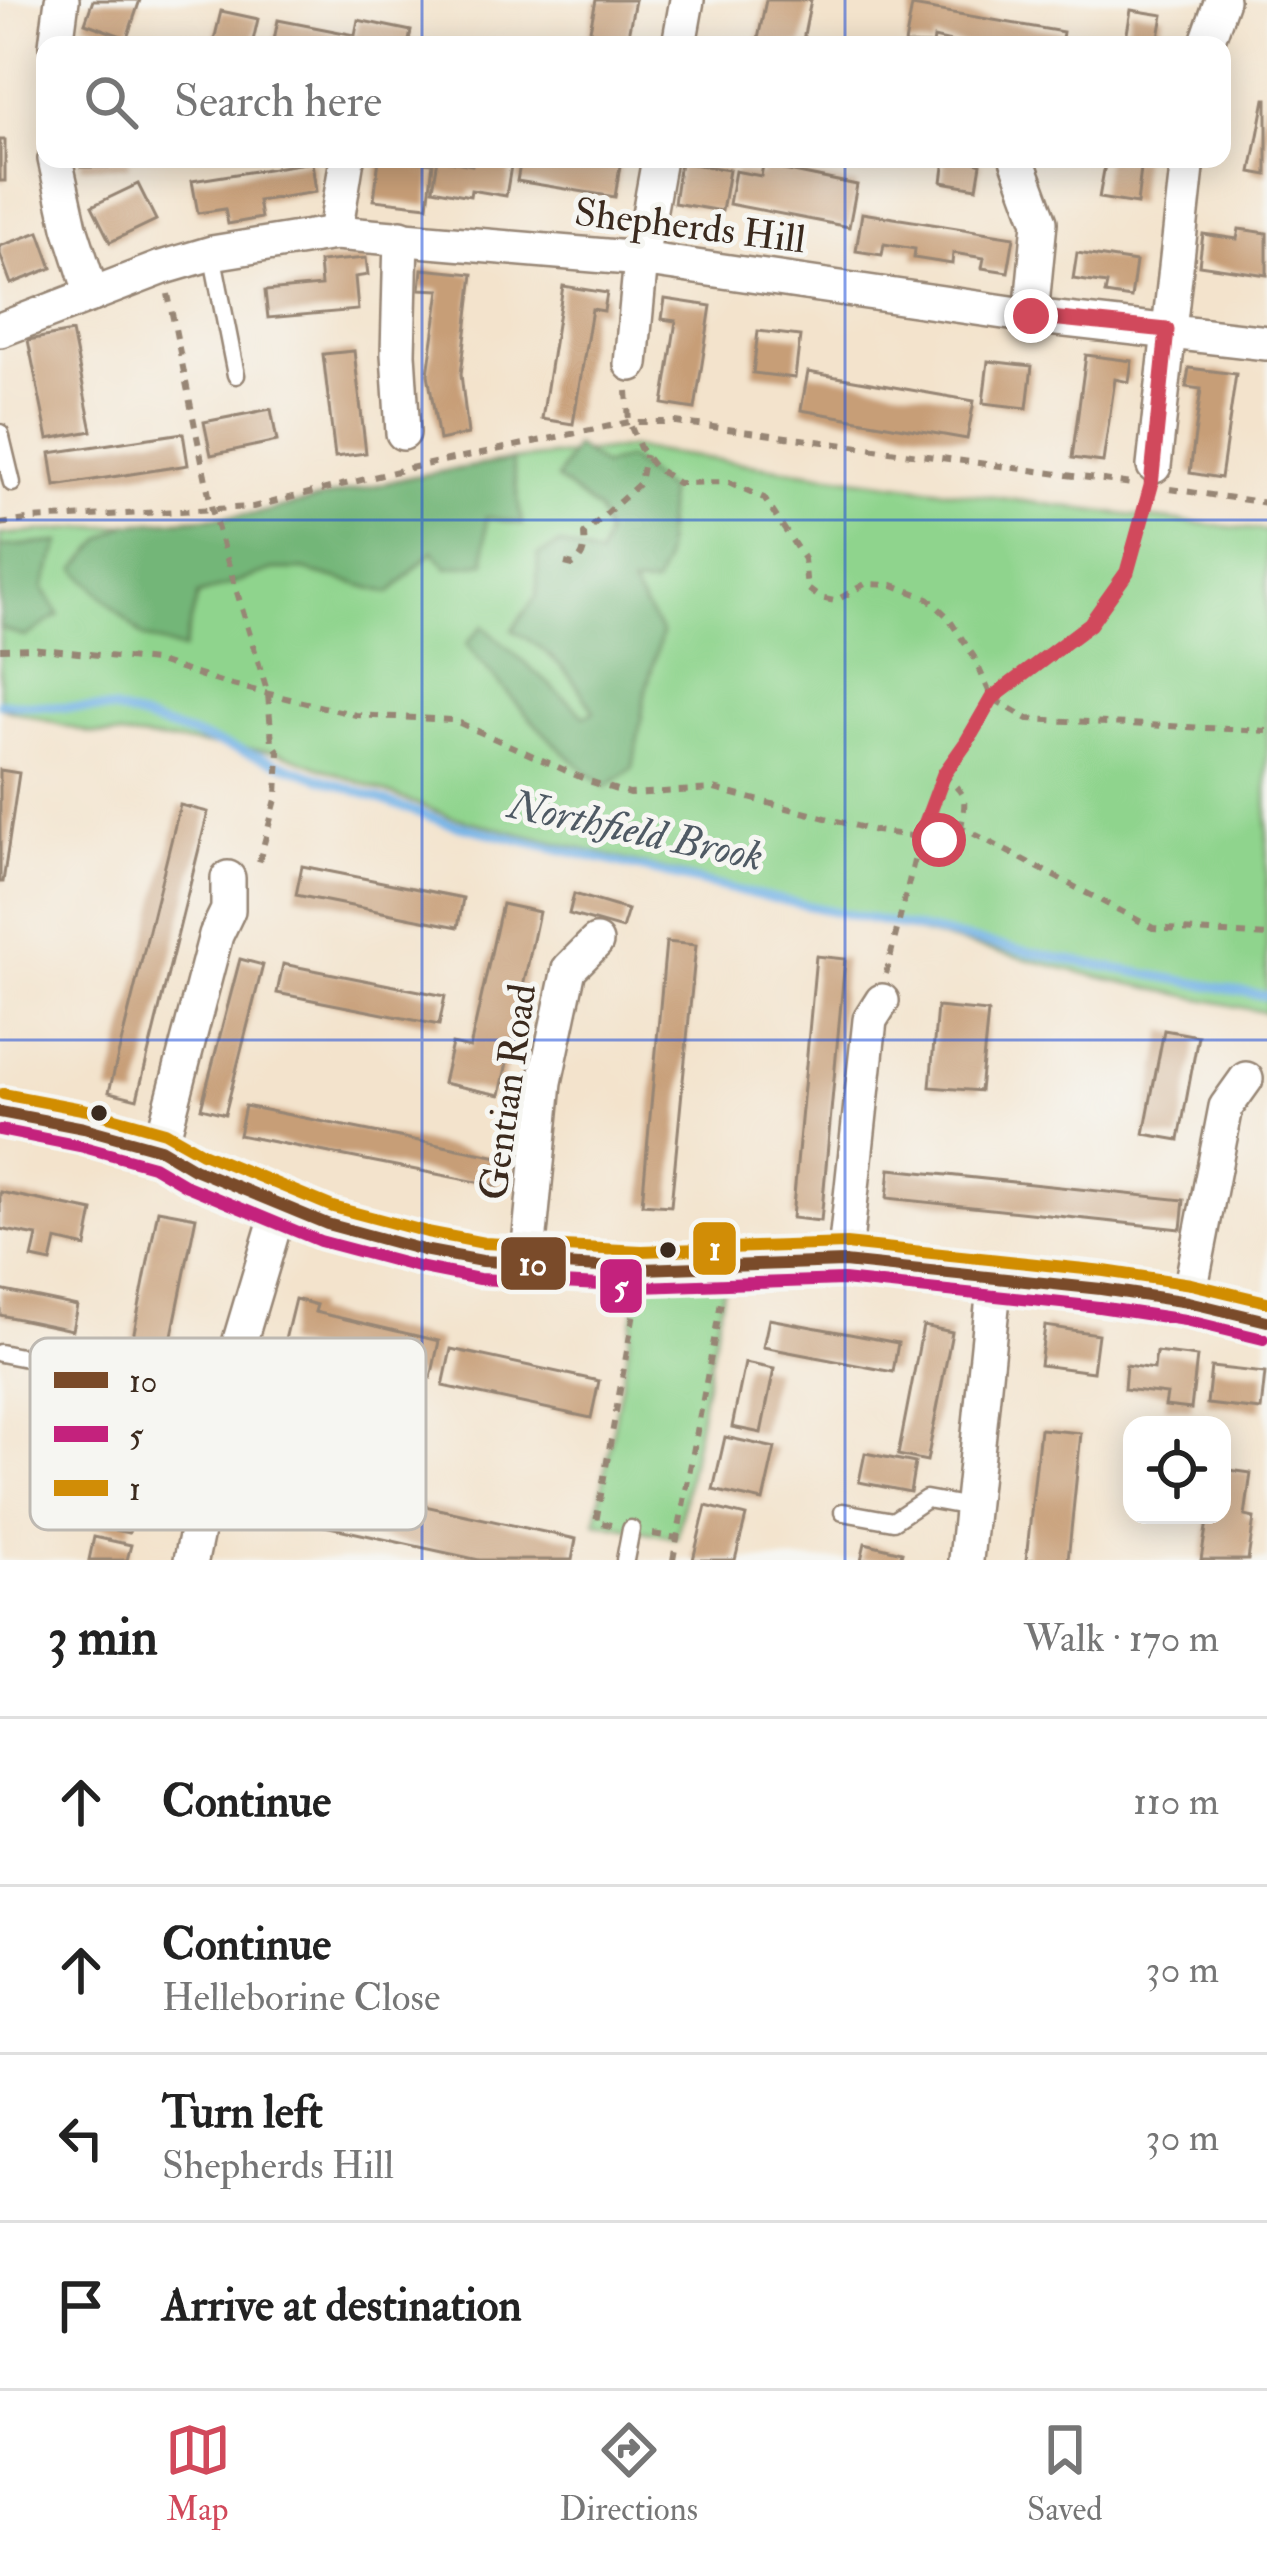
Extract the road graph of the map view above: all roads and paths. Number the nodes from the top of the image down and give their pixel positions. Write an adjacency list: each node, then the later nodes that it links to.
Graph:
1 (62, 0): 4 (street)
2 (687, 0): 5 (street)
3 (1222, 0): 6 (street)
4 (57, 36)
5 (681, 36)
6 (1209, 36)
7 (57, 168): 17 (street)
8 (345, 168): 12 (street)
9 (657, 168): 15 (street)
10 (1020, 168): 18 (street)
11 (1187, 168): 20 (street)
12 (334, 233): 13 (street, Shepherds Hill); 14 (street, Shepherds Hill)
13 (401, 237): 15 (street, Shepherds Hill); 26 (street)
14 (212, 253): 16 (street, Shepherds Hill); 23 (lane)
15 (641, 259): 18 (street, Shepherds Hill); 22 (street)
16 (161, 268): 17 (street, Shepherds Hill); 31 (path)
17 (92, 296): 19 (street, Shepherds Hill)
18 (1031, 316): 20 (street, Shepherds Hill)
19 (0, 330)
20 (1167, 330): 21 (street, Shepherds Hill); 28 (street)
21 (1267, 343)
22 (631, 364)
23 (236, 374)
24 (628, 422): 27 (path); 28 (path); 31 (path)
25 (0, 433): 29 (lane)
26 (403, 433)
27 (645, 455): 33 (path); 36 (path)
28 (1153, 476): 30 (path); 36 (path)
29 (12, 484)
30 (1267, 503)
31 (212, 510): 32 (path); 35 (path)
32 (0, 524)
33 (565, 563)
34 (0, 649): 35 (path)
35 (268, 694): 40 (path); 41 (path)
36 (992, 698): 37 (path); 38 (path)
37 (1267, 731)
38 (944, 774): 39 (path); 40 (path)
39 (961, 827): 40 (path); 42 (path)
40 (920, 838): 44 (path)
41 (228, 878): 48 (street)
42 (1267, 936)
43 (596, 942): 52 (street, Gentian Road)
44 (887, 961)
45 (882, 1001): 50 (street)
46 (1246, 1078): 55 (street)
47 (0, 1112): 48 (street)
48 (160, 1149): 49 (street)
49 (280, 1206): 52 (street); 57 (street)
50 (844, 1262): 51 (street); 54 (street)
51 (728, 1264): 53 (street); 64 (path)
52 (526, 1265): 53 (street)
53 (642, 1269): 62 (path)
54 (995, 1278): 55 (street); 60 (street)
55 (1188, 1302): 56 (street)
56 (1267, 1321)
57 (240, 1338)
58 (0, 1353): 59 (lane)
59 (30, 1359)
60 (970, 1507): 61 (lane); 68 (street)
61 (843, 1512)
62 (631, 1529): 64 (path); 66 (lane)
63 (197, 1530): 65 (street)
64 (677, 1538): 67 (path)
65 (191, 1560)
66 (625, 1560)
67 (673, 1560)
68 (966, 1560)

